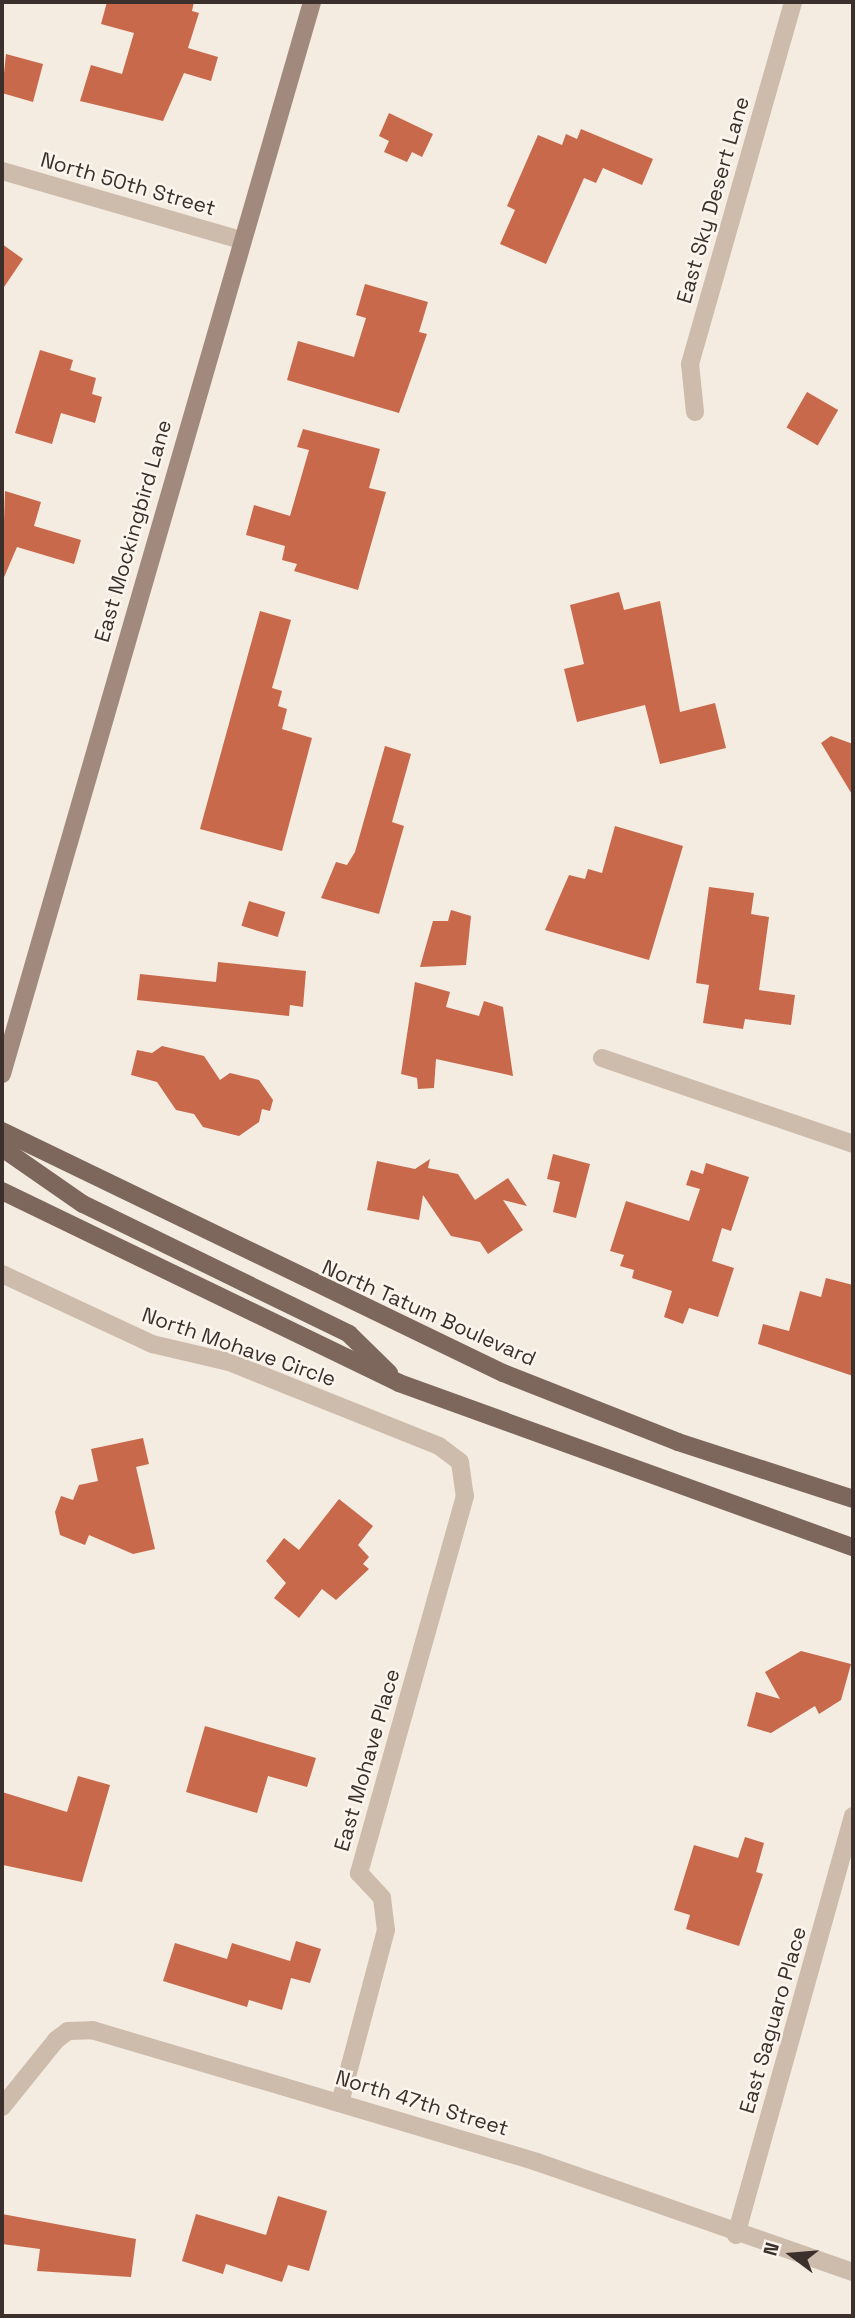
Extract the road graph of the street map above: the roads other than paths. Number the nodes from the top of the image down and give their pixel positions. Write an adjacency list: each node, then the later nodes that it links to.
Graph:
1 (312, 2): 4 (street, East Mockingbird Lane)
2 (793, 2): 5 (street, East Sky Desert Lane)
3 (2, 171): 4 (street, North 50th Street)
4 (241, 240): 7 (street, East Mockingbird Lane)
5 (695, 412)
6 (602, 1058): 9 (street)
7 (2, 1074)
8 (2, 1131): 15 (main road, North Tatum Boulevard)
9 (853, 1144)
10 (2, 1148): 13 (main road)
11 (2, 1191): 13 (main road)
12 (2, 1274): 14 (street, North Mohave Circle)
13 (399, 1383): 16 (main road)
14 (460, 1462): 18 (street, East Mohave Place)
15 (853, 1499)
16 (853, 1547)
17 (853, 1816): 20 (street, East Saguaro Place)
18 (340, 2103): 19 (street, North 47th Street); 20 (street, North 47th Street)
19 (2, 2107)
20 (736, 2235): 21 (street, North 47th Street)
21 (853, 2272)

